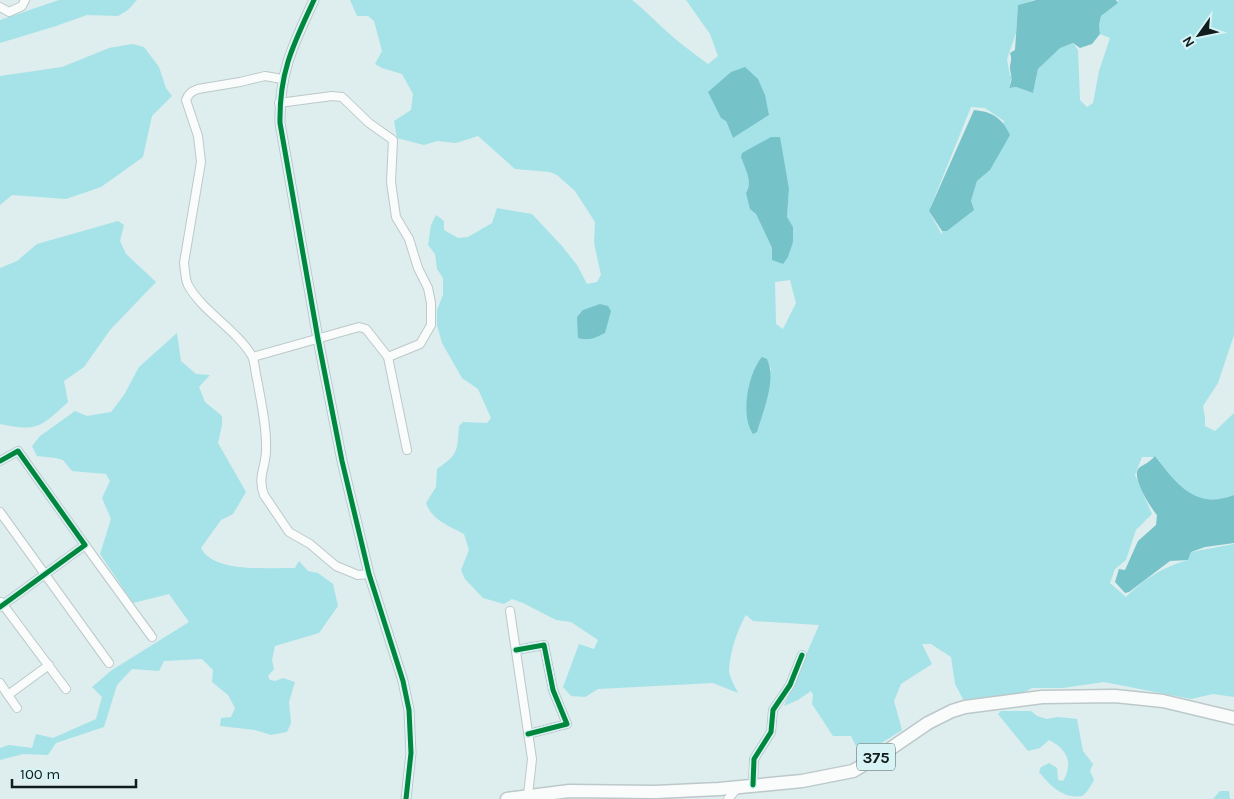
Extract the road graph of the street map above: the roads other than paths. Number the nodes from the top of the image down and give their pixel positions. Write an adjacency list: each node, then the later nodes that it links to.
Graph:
1 (25, 0): 3 (street)
2 (314, 0): 4 (street)
3 (0, 7)
4 (282, 79): 5 (street); 7 (street)
5 (279, 103): 6 (street); 8 (street)
6 (318, 339): 7 (street); 8 (street); 14 (street)
7 (253, 357): 14 (street)
8 (388, 357): 9 (street)
9 (407, 450)
10 (0, 461): 12 (street)
11 (0, 512): 13 (street)
12 (86, 545): 13 (street); 17 (street)
13 (45, 574): 15 (street); 20 (street)
14 (369, 574): 32 (street)
15 (1, 604): 21 (street)
16 (510, 611): 18 (street)
17 (152, 637)
18 (516, 650): 27 (street); 27 (street)
19 (802, 655): 28 (street)
20 (109, 663)
21 (48, 666): 23 (street); 24 (street)
22 (0, 683): 24 (street)
23 (66, 689)
24 (8, 695): 25 (street)
25 (17, 708)
26 (1234, 718): 28 (highway, 375)
27 (528, 734): 30 (street)
28 (753, 785): 29 (highway, 375)
29 (736, 787): 31 (highway, 375); 34 (street)
30 (528, 795): 31 (highway, 375); 33 (highway, 375)
31 (655, 795)
32 (406, 799)
33 (508, 799)
34 (728, 799)

